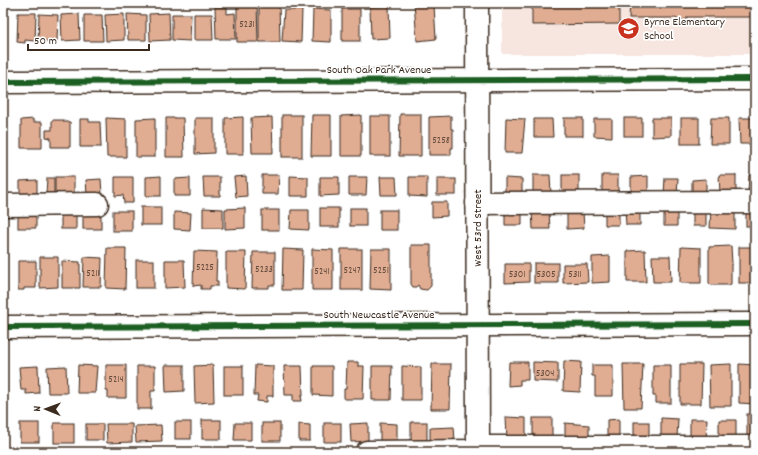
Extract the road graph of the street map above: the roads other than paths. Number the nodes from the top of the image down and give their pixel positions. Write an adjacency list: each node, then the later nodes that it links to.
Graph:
1 (477, 3): 2 (street, West 53rd Street)
2 (477, 79): 3 (street, South Oak Park Avenue); 4 (street, South Oak Park Avenue); 6 (street, West 53rd Street)
3 (755, 79)
4 (3, 82)
5 (755, 202): 6 (street)
6 (477, 203): 10 (street, West 53rd Street)
7 (97, 204): 8 (street)
8 (3, 205)
9 (755, 324): 10 (street, South Newcastle Avenue)
10 (478, 325): 11 (street, South Newcastle Avenue); 13 (street, West 53rd Street)
11 (3, 327)
12 (755, 447): 13 (street)
13 (478, 450): 14 (street)
14 (367, 452)

